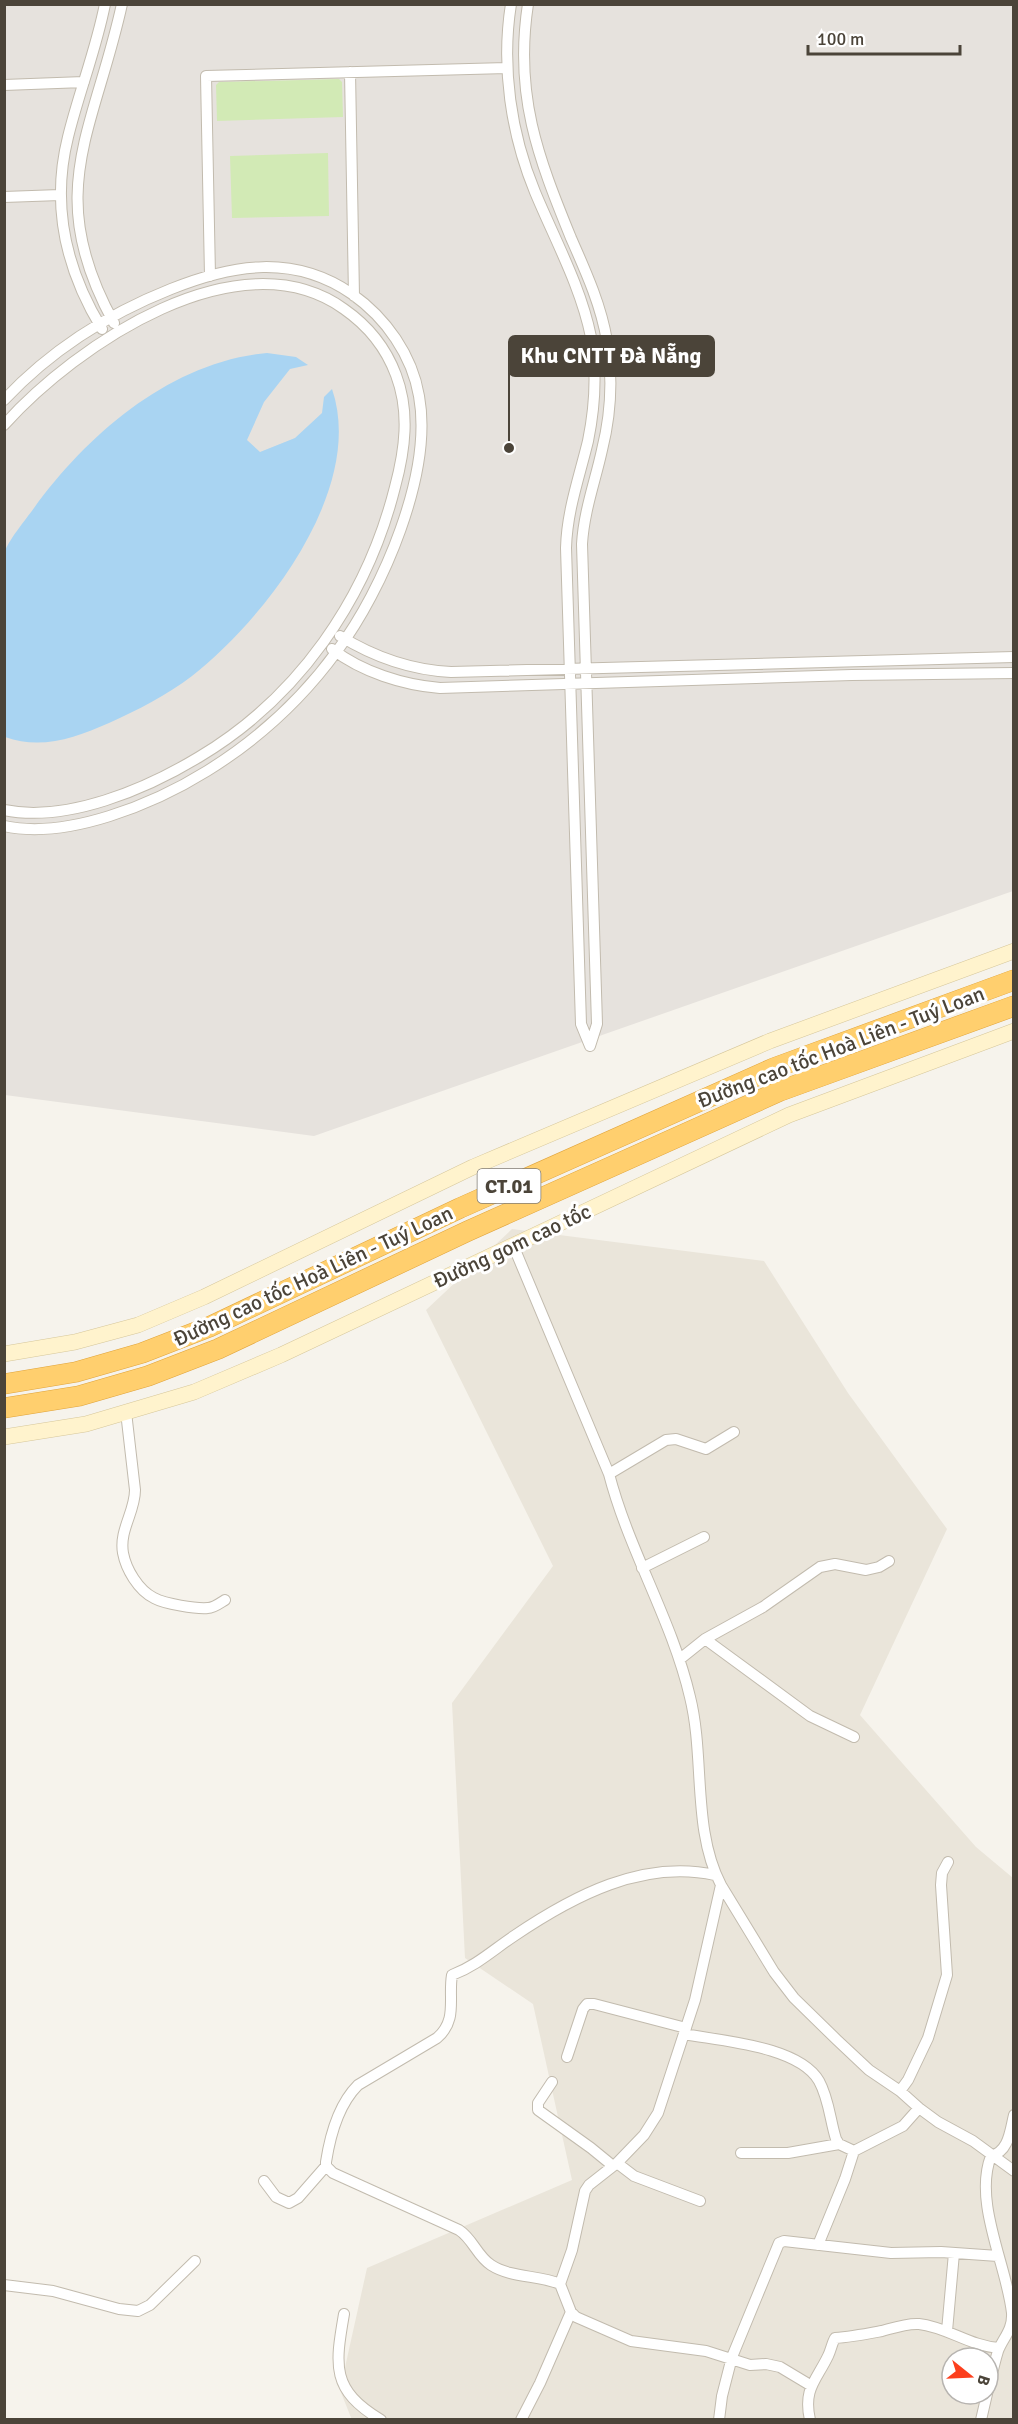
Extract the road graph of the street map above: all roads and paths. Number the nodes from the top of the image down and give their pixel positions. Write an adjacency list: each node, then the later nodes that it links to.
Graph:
1 (105, 4): 7 (street)
2 (122, 4): 13 (street)
3 (511, 4): 5 (street)
4 (528, 4): 25 (street)
5 (507, 68): 6 (street); 24 (street)
6 (350, 72): 11 (street); 12 (street)
7 (84, 82): 8 (street); 9 (street)
8 (4, 85)
9 (60, 195): 10 (street); 14 (street)
10 (4, 197)
11 (210, 276): 12 (street); 13 (street)
12 (354, 296): 20 (street)
13 (111, 317): 14 (street); 15 (street)
14 (98, 324): 16 (street); 17 (street)
15 (118, 331): 16 (street); 19 (street)
16 (107, 338): 18 (street)
17 (4, 400)
18 (4, 425)
19 (332, 631): 20 (street); 21 (street)
20 (346, 639): 22 (street); 24 (street)
21 (323, 643): 22 (street); 29 (street)
22 (337, 653): 27 (street); 30 (street)
23 (1014, 657): 25 (street)
24 (571, 669): 25 (street); 27 (street)
25 (587, 669): 28 (street)
26 (1014, 673): 28 (street)
27 (572, 685): 28 (street); 28 (street)
28 (587, 685)
29 (164, 776): 30 (street); 31 (street)
30 (171, 790): 32 (street)
31 (4, 810)
32 (4, 826)
33 (1014, 951): 38 (main road)
34 (1014, 980): 39 (highway, Đường cao tốc Hoà Liên - Tuý Loan / CT.01)
35 (1014, 1006): 40 (highway, Đường cao tốc Hoà Liên - Tuý Loan / CT.01)
36 (1014, 1031): 37 (main road, Đường gom cao tốc)
37 (513, 1245): 41 (main road, Đường gom cao tốc); 44 (street)
38 (4, 1354)
39 (4, 1384)
40 (4, 1408)
41 (126, 1412): 43 (main road, Đường gom cao tốc); 48 (street)
42 (734, 1432): 44 (street)
43 (4, 1437)
44 (609, 1474): 47 (street)
45 (704, 1537): 47 (street)
46 (889, 1561): 49 (street)
47 (642, 1568): 50 (street)
48 (225, 1600)
49 (705, 1639): 50 (street); 51 (street)
50 (680, 1659): 53 (street)
51 (854, 1737)
52 (948, 1862): 58 (street)
53 (716, 1875): 54 (street); 66 (street)
54 (721, 1885): 55 (street); 58 (street)
55 (685, 2031): 56 (street); 61 (street); 65 (street)
56 (567, 2056)
57 (552, 2082): 65 (street)
58 (900, 2091): 59 (street)
59 (919, 2108): 62 (street); 64 (street)
60 (1014, 2115): 64 (street)
61 (839, 2144): 62 (street); 63 (street)
62 (854, 2151): 70 (street)
63 (741, 2152)
64 (991, 2156): 67 (street); 72 (street)
65 (615, 2164): 69 (street); 74 (street)
66 (326, 2166): 68 (street); 74 (street)
67 (1014, 2171)
68 (264, 2181)
69 (700, 2201)
70 (818, 2246): 71 (street); 82 (street)
71 (954, 2253): 72 (street); 78 (street)
72 (998, 2256): 79 (street)
73 (195, 2261): 75 (street)
74 (560, 2284): 76 (street)
75 (4, 2285)
76 (571, 2312): 82 (street); 85 (street)
77 (344, 2314): 84 (street)
78 (947, 2331): 80 (street); 83 (street)
79 (1011, 2334): 81 (street)
80 (982, 2346)
81 (1000, 2347)
82 (732, 2357): 83 (street); 86 (street)
83 (810, 2385): 87 (street)
84 (381, 2420)
85 (521, 2420)
86 (719, 2420)
87 (810, 2420)

